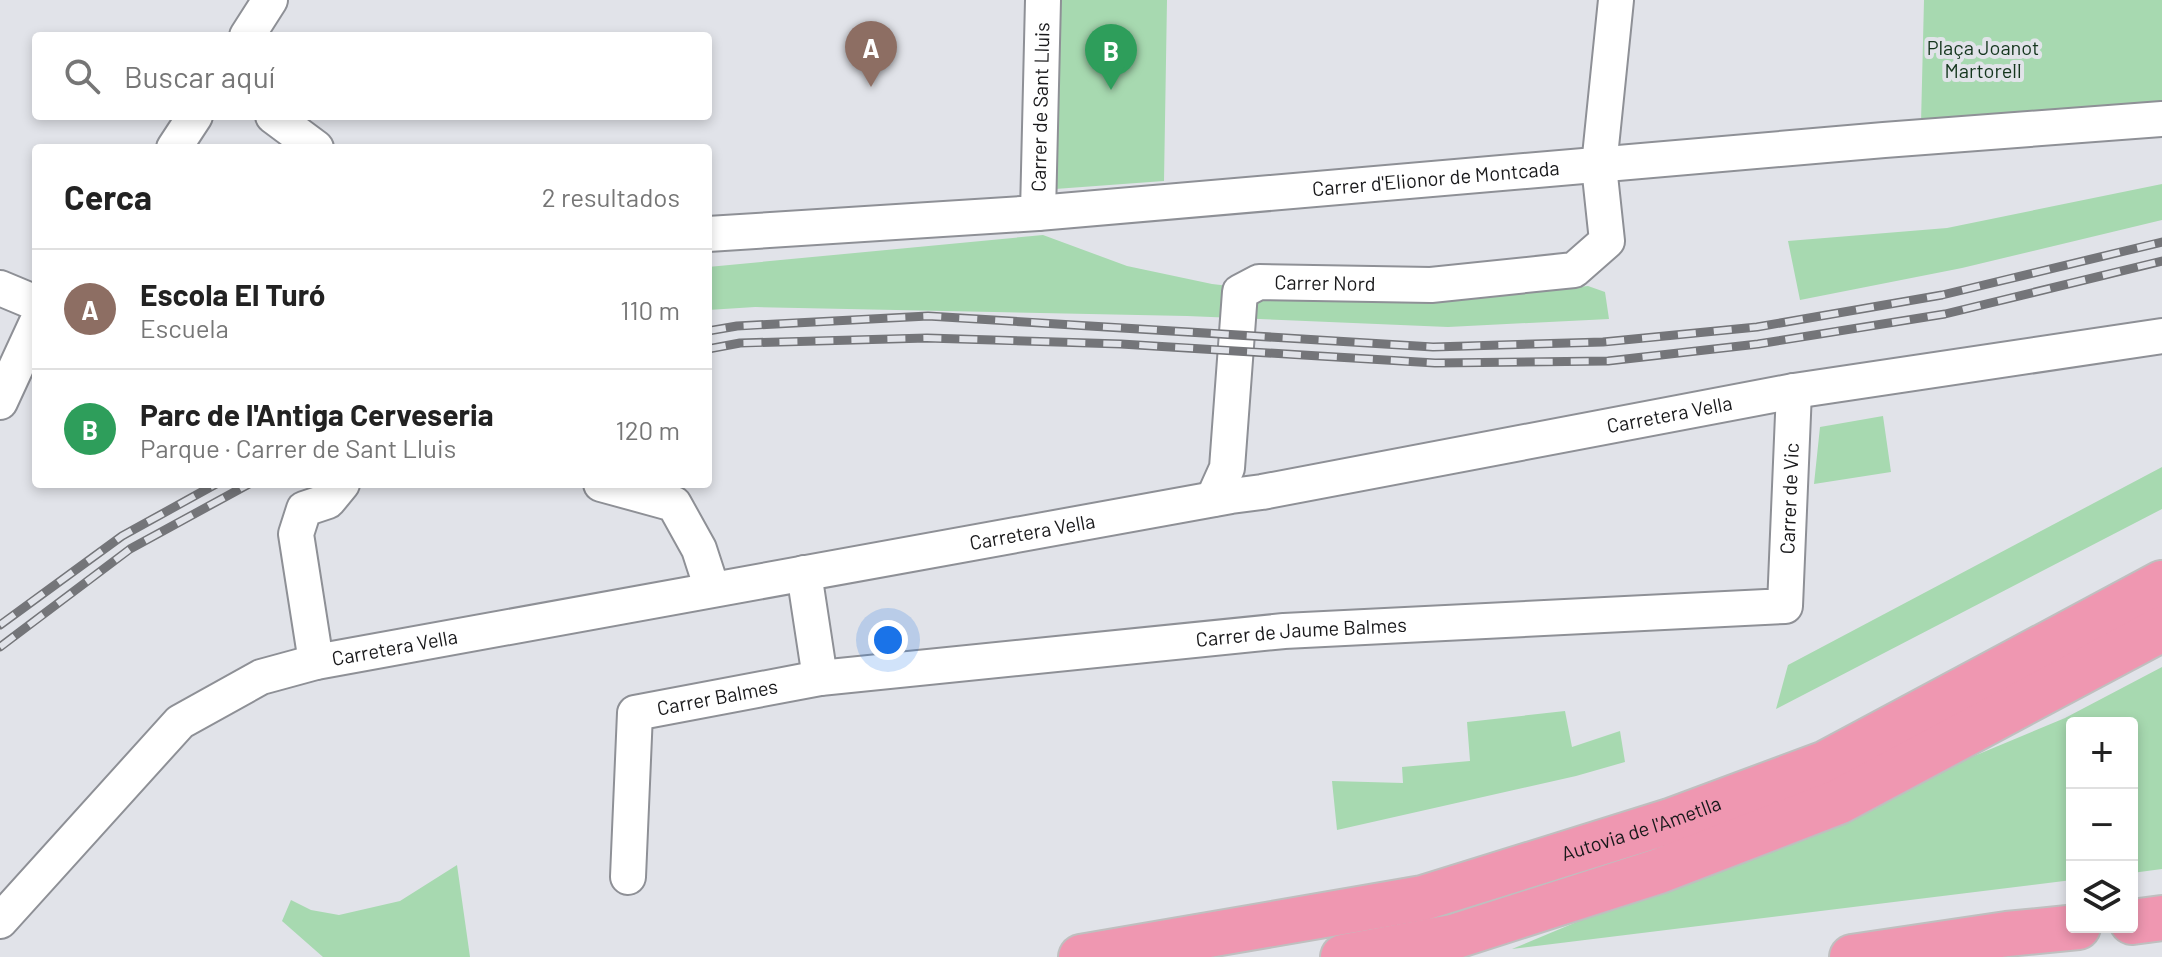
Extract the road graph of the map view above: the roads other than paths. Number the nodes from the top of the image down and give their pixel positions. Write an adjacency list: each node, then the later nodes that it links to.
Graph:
1 (270, 0): 4 (street)
2 (1043, 0): 11 (street, Carrer de Sant Lluis)
3 (1616, 0): 10 (street)
4 (250, 32)
5 (2162, 119): 10 (street, Carrer d'Elionor de Montcada)
6 (192, 120): 8 (street)
7 (278, 120): 9 (street)
8 (177, 144)
9 (311, 144)
10 (1599, 166): 11 (street, Carrer d'Elionor de Montcada); 21 (street, Carrer Nord)
11 (1038, 213): 12 (street, Carrer d'Elionor de Montcada)
12 (712, 234)
13 (0, 288): 14 (street)
14 (32, 301)
15 (32, 333): 18 (street)
16 (2162, 336): 17 (street, Carretera Vella)
17 (1794, 391): 21 (street, Carretera Vella); 25 (street, Carrer de Vic)
18 (0, 402)
19 (339, 488): 27 (street)
20 (616, 488): 24 (street)
21 (1213, 499): 22 (street, Carretera Vella)
22 (804, 573): 24 (street, Carretera Vella); 28 (street)
23 (2162, 583): 34 (highway, Autovia de l'Ametlla)
24 (712, 589): 27 (street, Carretera Vella)
25 (1785, 606): 28 (street, Carrer de Jaume Balmes)
26 (2162, 629): 35 (highway, Autovia de l'Ametlla)
27 (316, 662): 31 (street, Carretera Vella)
28 (820, 678): 29 (street, Carrer Balmes)
29 (628, 877)
30 (2162, 918): 32 (highway)
31 (0, 921)
32 (2138, 921)
33 (2066, 928): 36 (highway)
34 (1081, 957)
35 (1343, 957)
36 (1852, 957)

